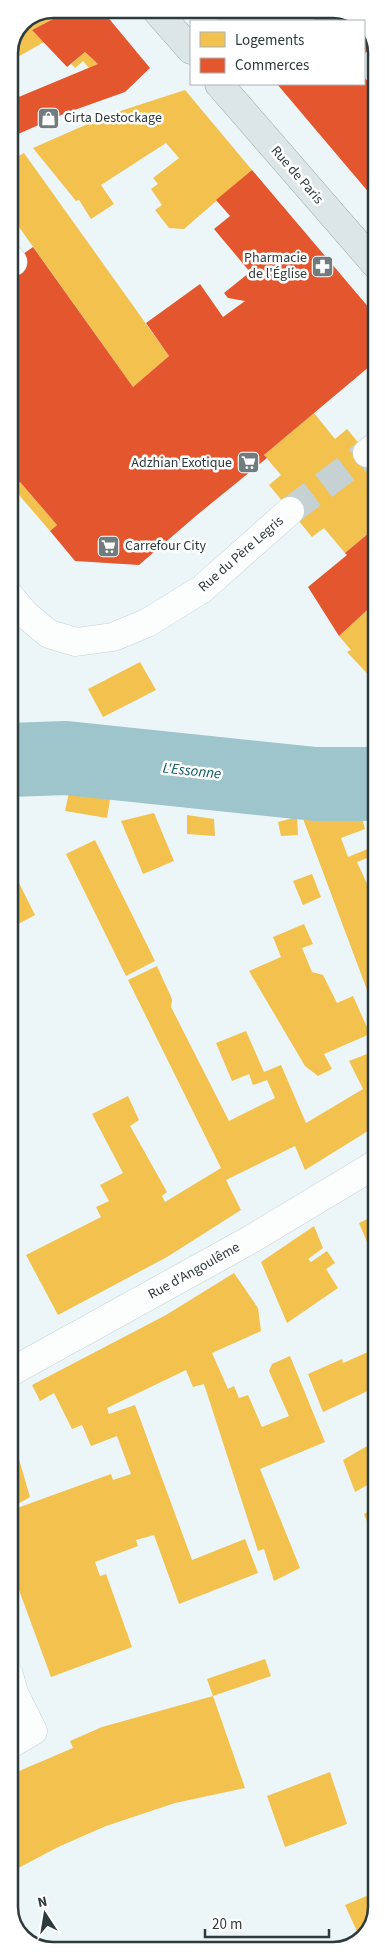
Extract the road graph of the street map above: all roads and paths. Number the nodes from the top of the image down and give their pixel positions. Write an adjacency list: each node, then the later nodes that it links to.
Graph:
1 (164, 18): 2 (main road)
2 (190, 49)
3 (220, 85): 4 (main road, Rue de Paris)
4 (367, 255)
5 (290, 511): 6 (street, Rue du Père Legris)
6 (18, 606)
7 (368, 1169): 8 (street, Rue d'Angoulême)
8 (18, 1368)
9 (18, 1701): 10 (street)
10 (18, 1740)

